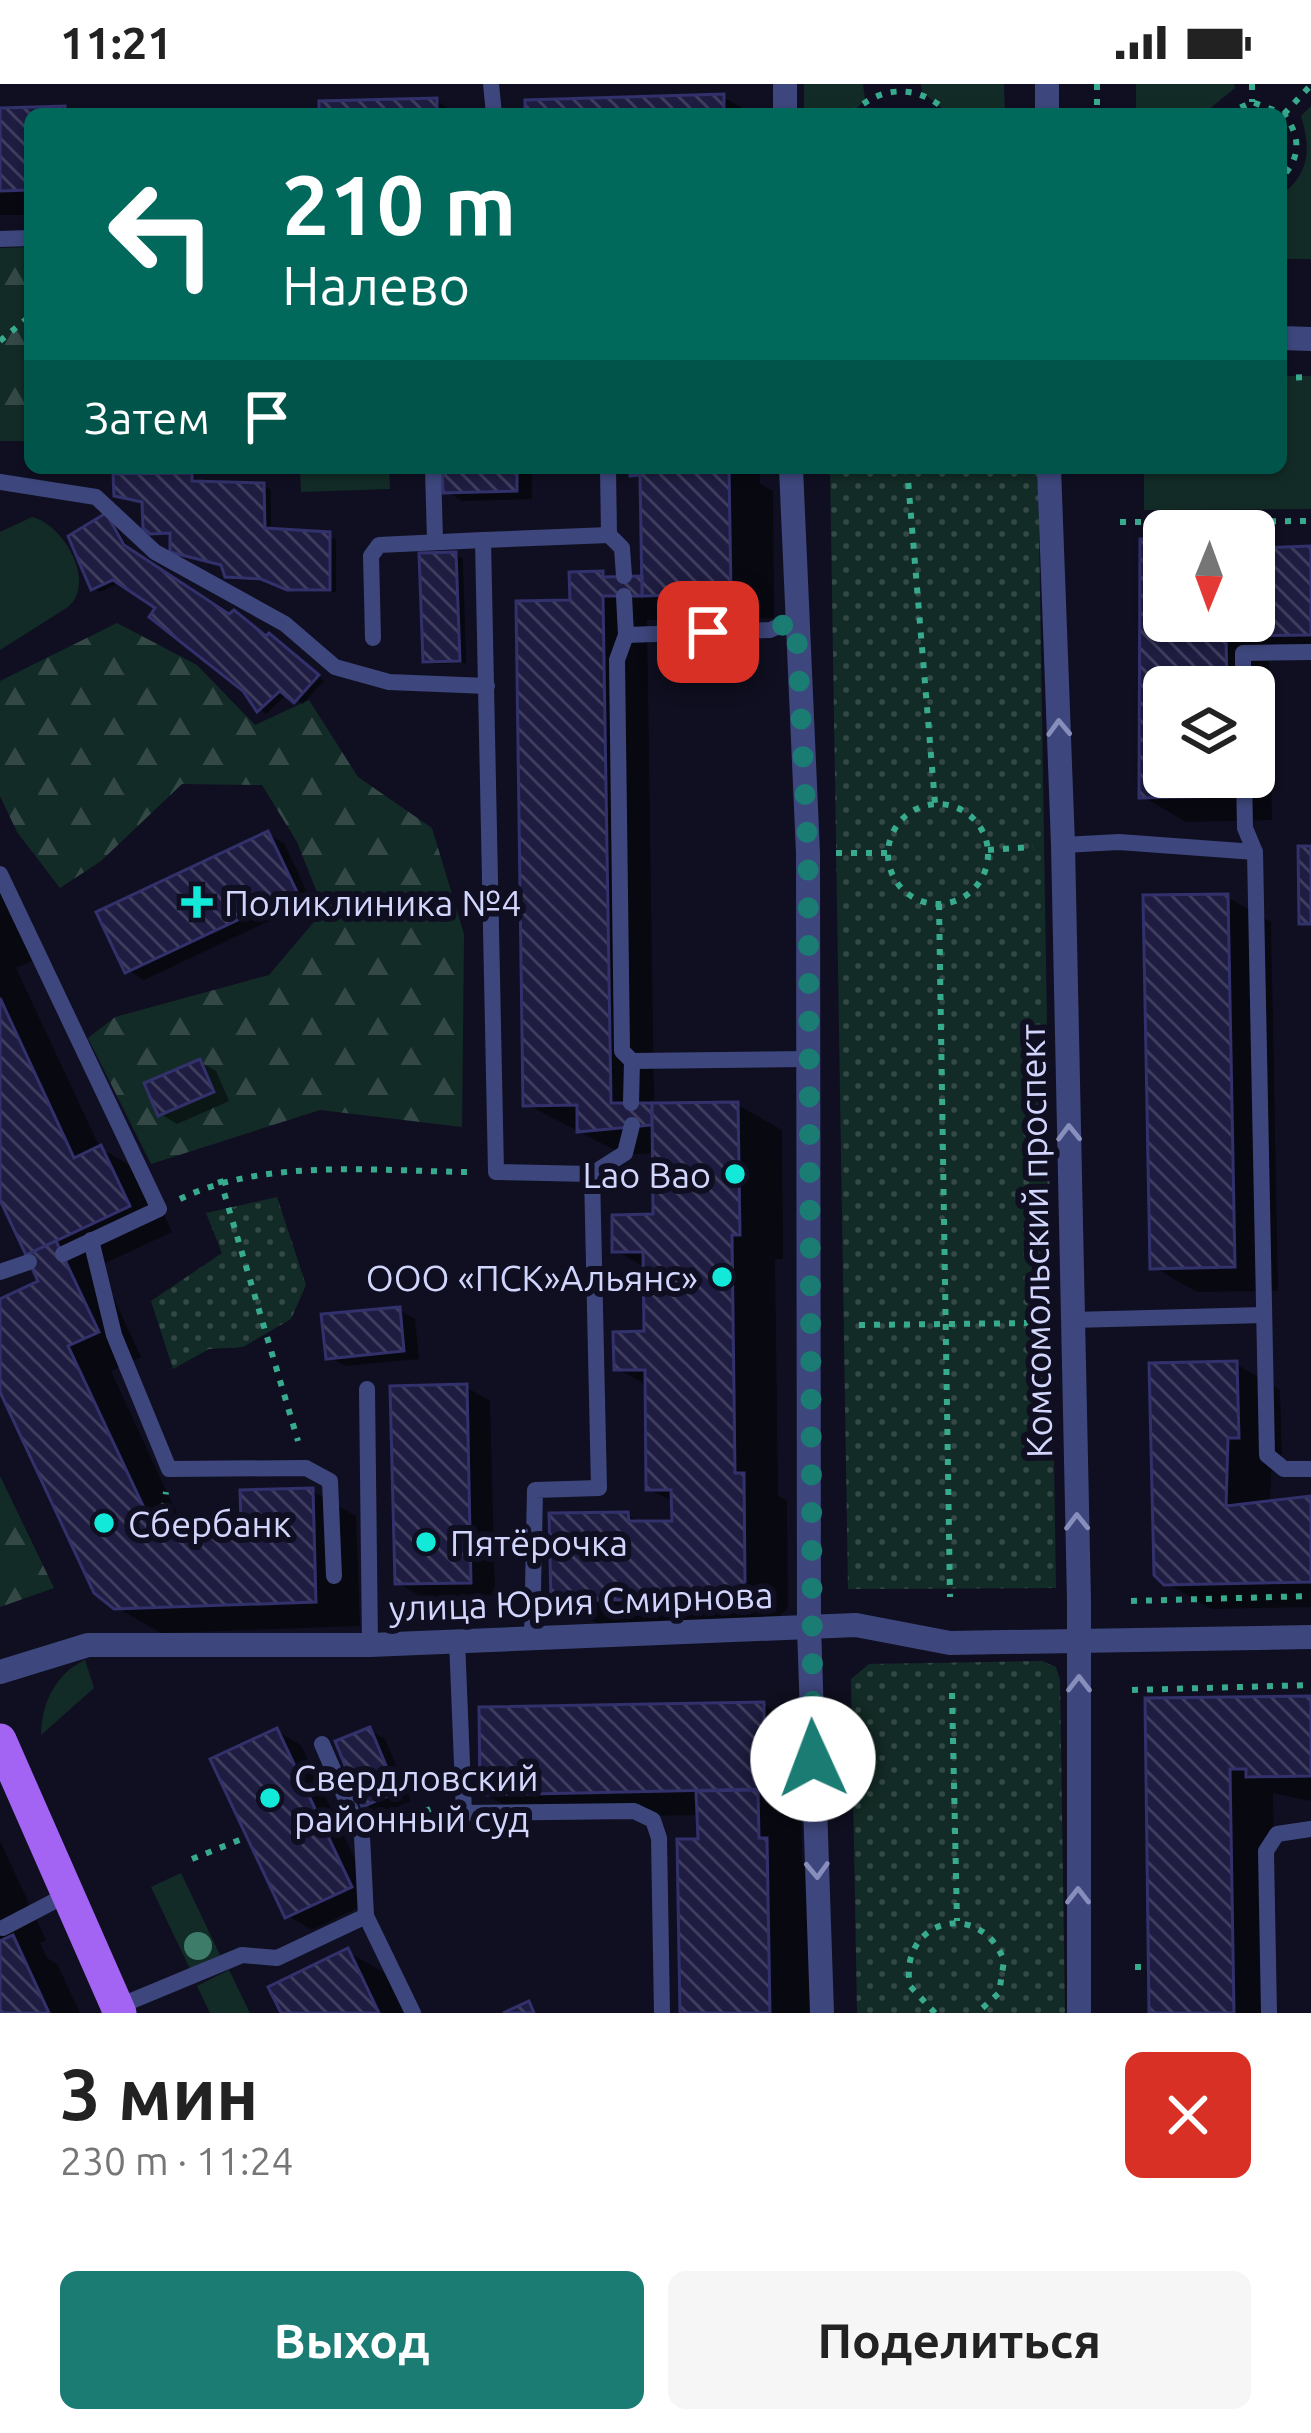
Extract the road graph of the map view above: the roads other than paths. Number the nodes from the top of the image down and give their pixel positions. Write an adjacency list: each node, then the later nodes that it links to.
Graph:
1 (434, 474): 7 (lane)
2 (608, 474): 6 (lane)
3 (791, 474): 11 (street)
4 (1049, 474): 18 (street, Комсомольский проспект, one-way to 4)
5 (0, 482): 16 (lane)
6 (609, 535): 8 (lane); 9 (lane)
7 (435, 540): 8 (lane); 13 (lane)
8 (483, 540): 16 (lane)
9 (624, 576)
10 (624, 596): 12 (lane)
11 (796, 620): 12 (lane); 21 (street)
12 (626, 635): 22 (lane)
13 (373, 638)
14 (1311, 652): 15 (lane)
15 (1243, 666)
16 (488, 686): 25 (lane)
17 (1244, 798): 19 (lane)
18 (1054, 846): 19 (lane); 31 (street, Комсомольский проспект, one-way to 18)
19 (1256, 851): 30 (lane)
20 (0, 874): 26 (lane)
21 (809, 1059): 22 (lane); 35 (street)
22 (632, 1061): 23 (lane)
23 (632, 1103)
24 (632, 1125): 25 (lane)
25 (592, 1174): 38 (lane)
26 (91, 1240): 27 (lane); 34 (lane)
27 (63, 1254)
28 (29, 1262): 29 (lane)
29 (0, 1272)
30 (1264, 1315): 31 (lane); 33 (lane)
31 (1072, 1320): 39 (street, Комсомольский проспект, one-way to 31)
32 (367, 1389): 40 (lane)
33 (1311, 1469)
34 (334, 1576)
35 (808, 1628): 38 (street, улица Юрия Смирнова); 39 (street, улица Юрия Смирнова); 51 (street, one-way to 51)
36 (1311, 1637): 39 (street, улица Юрия Смирнова)
37 (457, 1640): 38 (street, улица Юрия Смирнова); 40 (street, улица Юрия Смирнова); 50 (lane)
38 (532, 1640)
39 (1079, 1640): 52 (street, Комсомольский проспект, one-way to 39)
40 (370, 1645): 41 (street, улица Юрия Смирнова)
41 (0, 1672)
42 (0, 1740): 45 (main road)
43 (322, 1744): 46 (lane)
44 (1311, 1829): 53 (lane)
45 (68, 1894): 47 (lane); 48 (main road)
46 (366, 1916): 48 (lane); 49 (lane)
47 (3, 1928)
48 (118, 2010)
49 (413, 2013)
50 (662, 2013)
51 (822, 2013)
52 (1079, 2013)
53 (1270, 2013)

